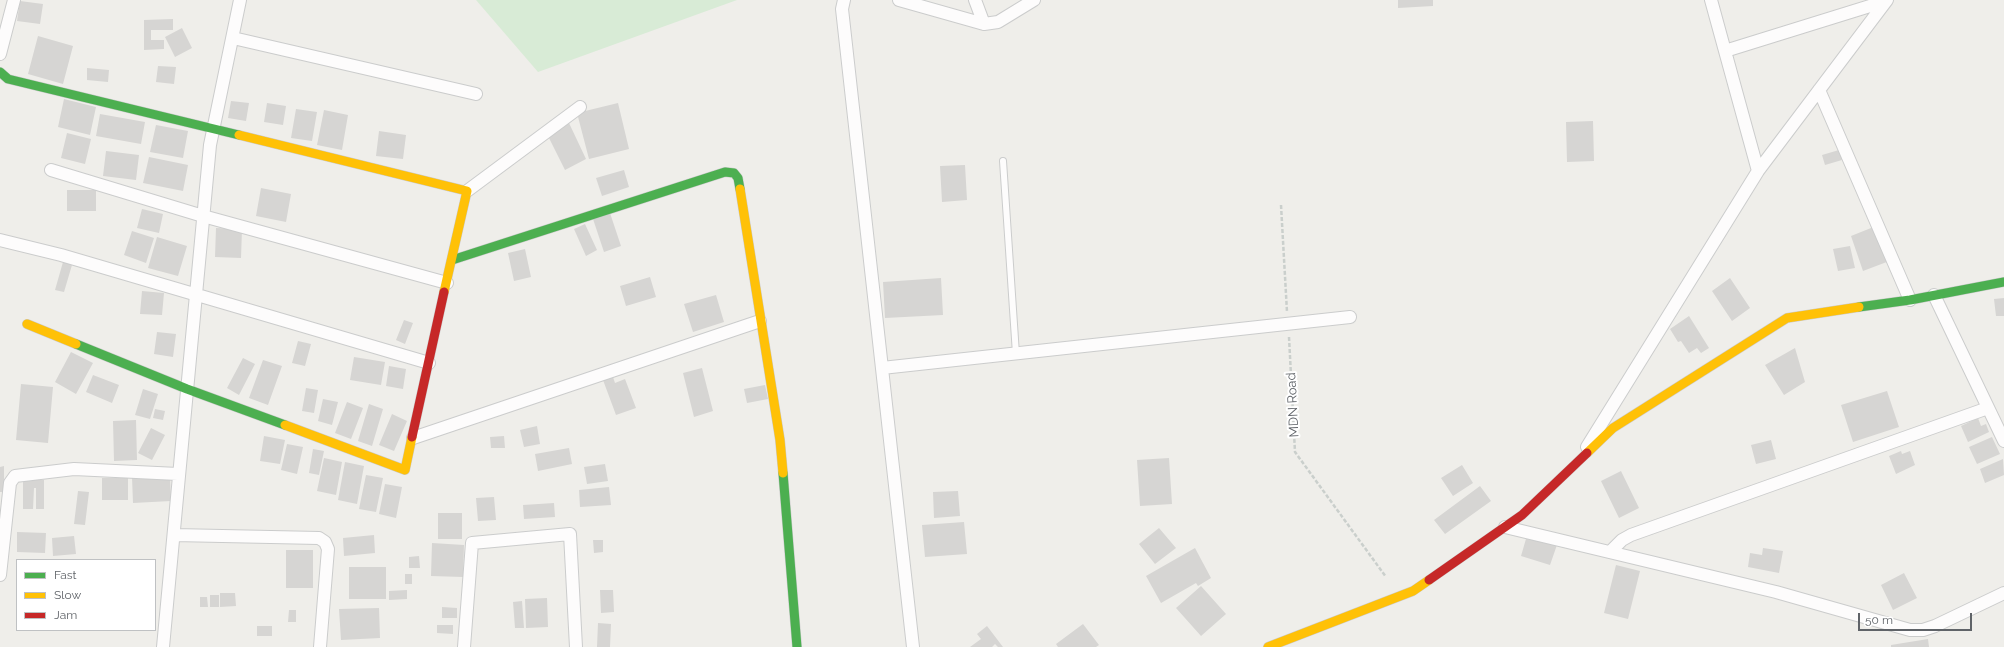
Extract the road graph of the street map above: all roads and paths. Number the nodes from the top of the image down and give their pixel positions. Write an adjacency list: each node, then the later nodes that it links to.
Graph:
1 (14, 0): 12 (street)
2 (240, 0): 10 (street)
3 (844, 0): 37 (street)
4 (899, 0): 9 (street)
5 (975, 0): 9 (street)
6 (1034, 0): 9 (street)
7 (1711, 0): 11 (street)
8 (1886, 0): 11 (street); 14 (street)
9 (984, 24)
10 (233, 38): 15 (street); 17 (street)
11 (1725, 51): 20 (street)
12 (0, 54)
13 (0, 72): 17 (street)
14 (1820, 90): 20 (street); 30 (street)
15 (476, 94)
16 (580, 107): 21 (street)
17 (213, 130): 21 (street); 23 (street)
18 (1003, 161): 35 (lane)
19 (51, 170): 23 (street)
20 (1758, 171): 42 (street)
21 (468, 191): 25 (street)
22 (1281, 205): 34 (path, MDN Road)
23 (204, 216): 27 (street); 28 (street)
24 (0, 240): 28 (street)
25 (452, 260): 27 (street); 32 (street)
26 (2004, 282): 29 (street)
27 (447, 283): 36 (street)
28 (196, 295): 36 (street); 38 (street)
29 (1934, 295): 30 (street); 39 (street)
30 (1910, 300): 42 (street)
31 (1350, 318): 34 (street)
32 (760, 321): 40 (street); 54 (street)
33 (27, 324): 38 (street)
34 (1288, 324): 35 (street); 48 (path, MDN Road)
35 (1016, 354): 37 (street)
36 (429, 364): 40 (street)
37 (882, 368): 55 (street)
38 (187, 388): 40 (street); 43 (street)
39 (1988, 408): 41 (street); 46 (street)
40 (413, 438)
41 (2004, 441)
42 (1578, 462): 44 (street)
43 (178, 474): 45 (street); 47 (street)
44 (1505, 527): 46 (street); 56 (street)
45 (174, 535): 50 (street); 51 (street)
46 (1610, 552): 49 (street)
47 (0, 575)
48 (1386, 577)
49 (2004, 593)
50 (163, 647)
51 (320, 647)
52 (464, 647): 53 (street)
53 (576, 647)
54 (797, 647)
55 (913, 647)
56 (1268, 647)

